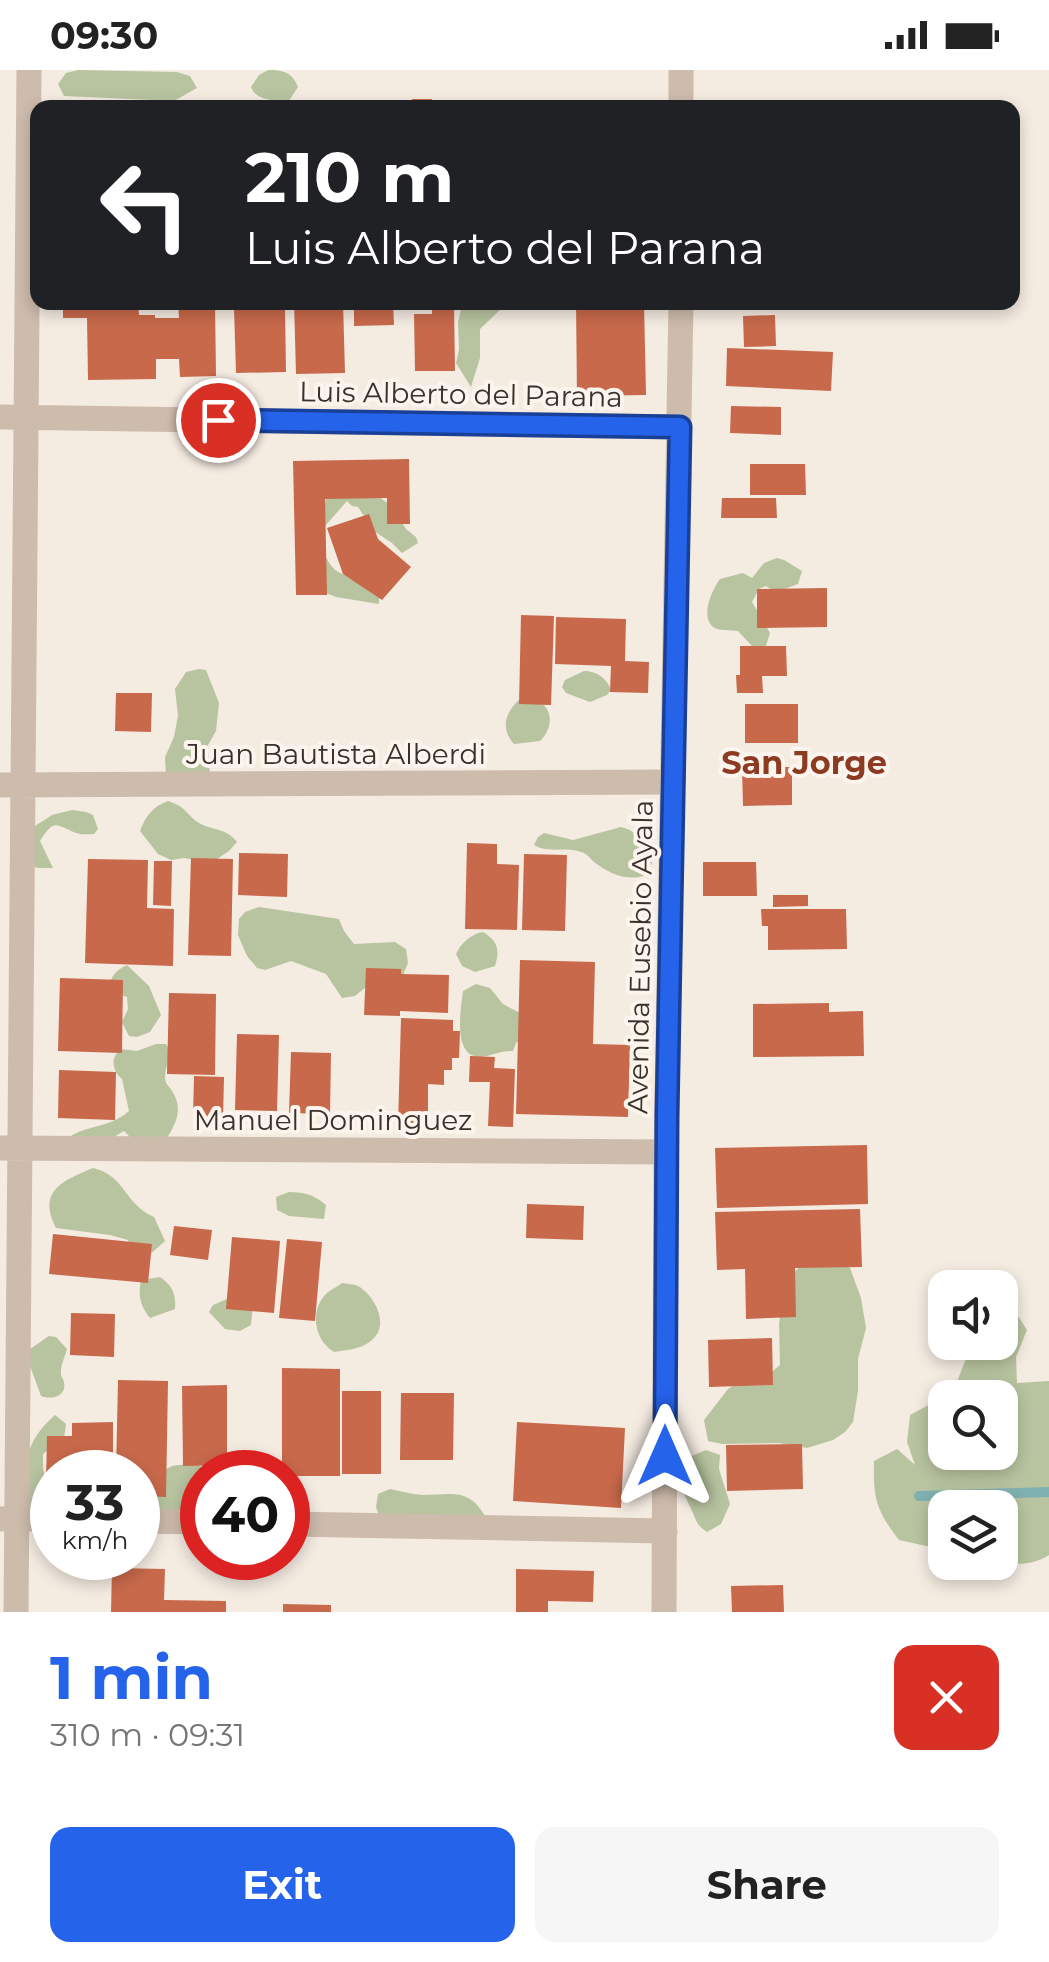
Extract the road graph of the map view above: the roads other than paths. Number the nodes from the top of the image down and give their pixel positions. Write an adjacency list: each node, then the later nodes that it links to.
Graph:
1 (29, 70): 5 (street)
2 (681, 70): 3 (street)
3 (681, 100)
4 (681, 310): 6 (street, Avenida Eusebio Ayala)
5 (13, 417): 6 (street, Luis Alberto del Parana); 8 (street)
6 (680, 427): 7 (street, Avenida Eusebio Ayala)
7 (673, 782): 8 (street, Juan Bautista Alberdi); 10 (street, Avenida Eusebio Ayala)
8 (12, 785): 9 (street)
9 (10, 1148): 10 (street, Manuel Dominguez); 11 (street)
10 (666, 1152): 13 (street, Avenida Eusebio Ayala)
11 (8, 1519): 14 (street)
12 (310, 1524): 13 (street)
13 (665, 1531): 15 (street, Avenida Eusebio Ayala)
14 (16, 1612)
15 (664, 1612)

